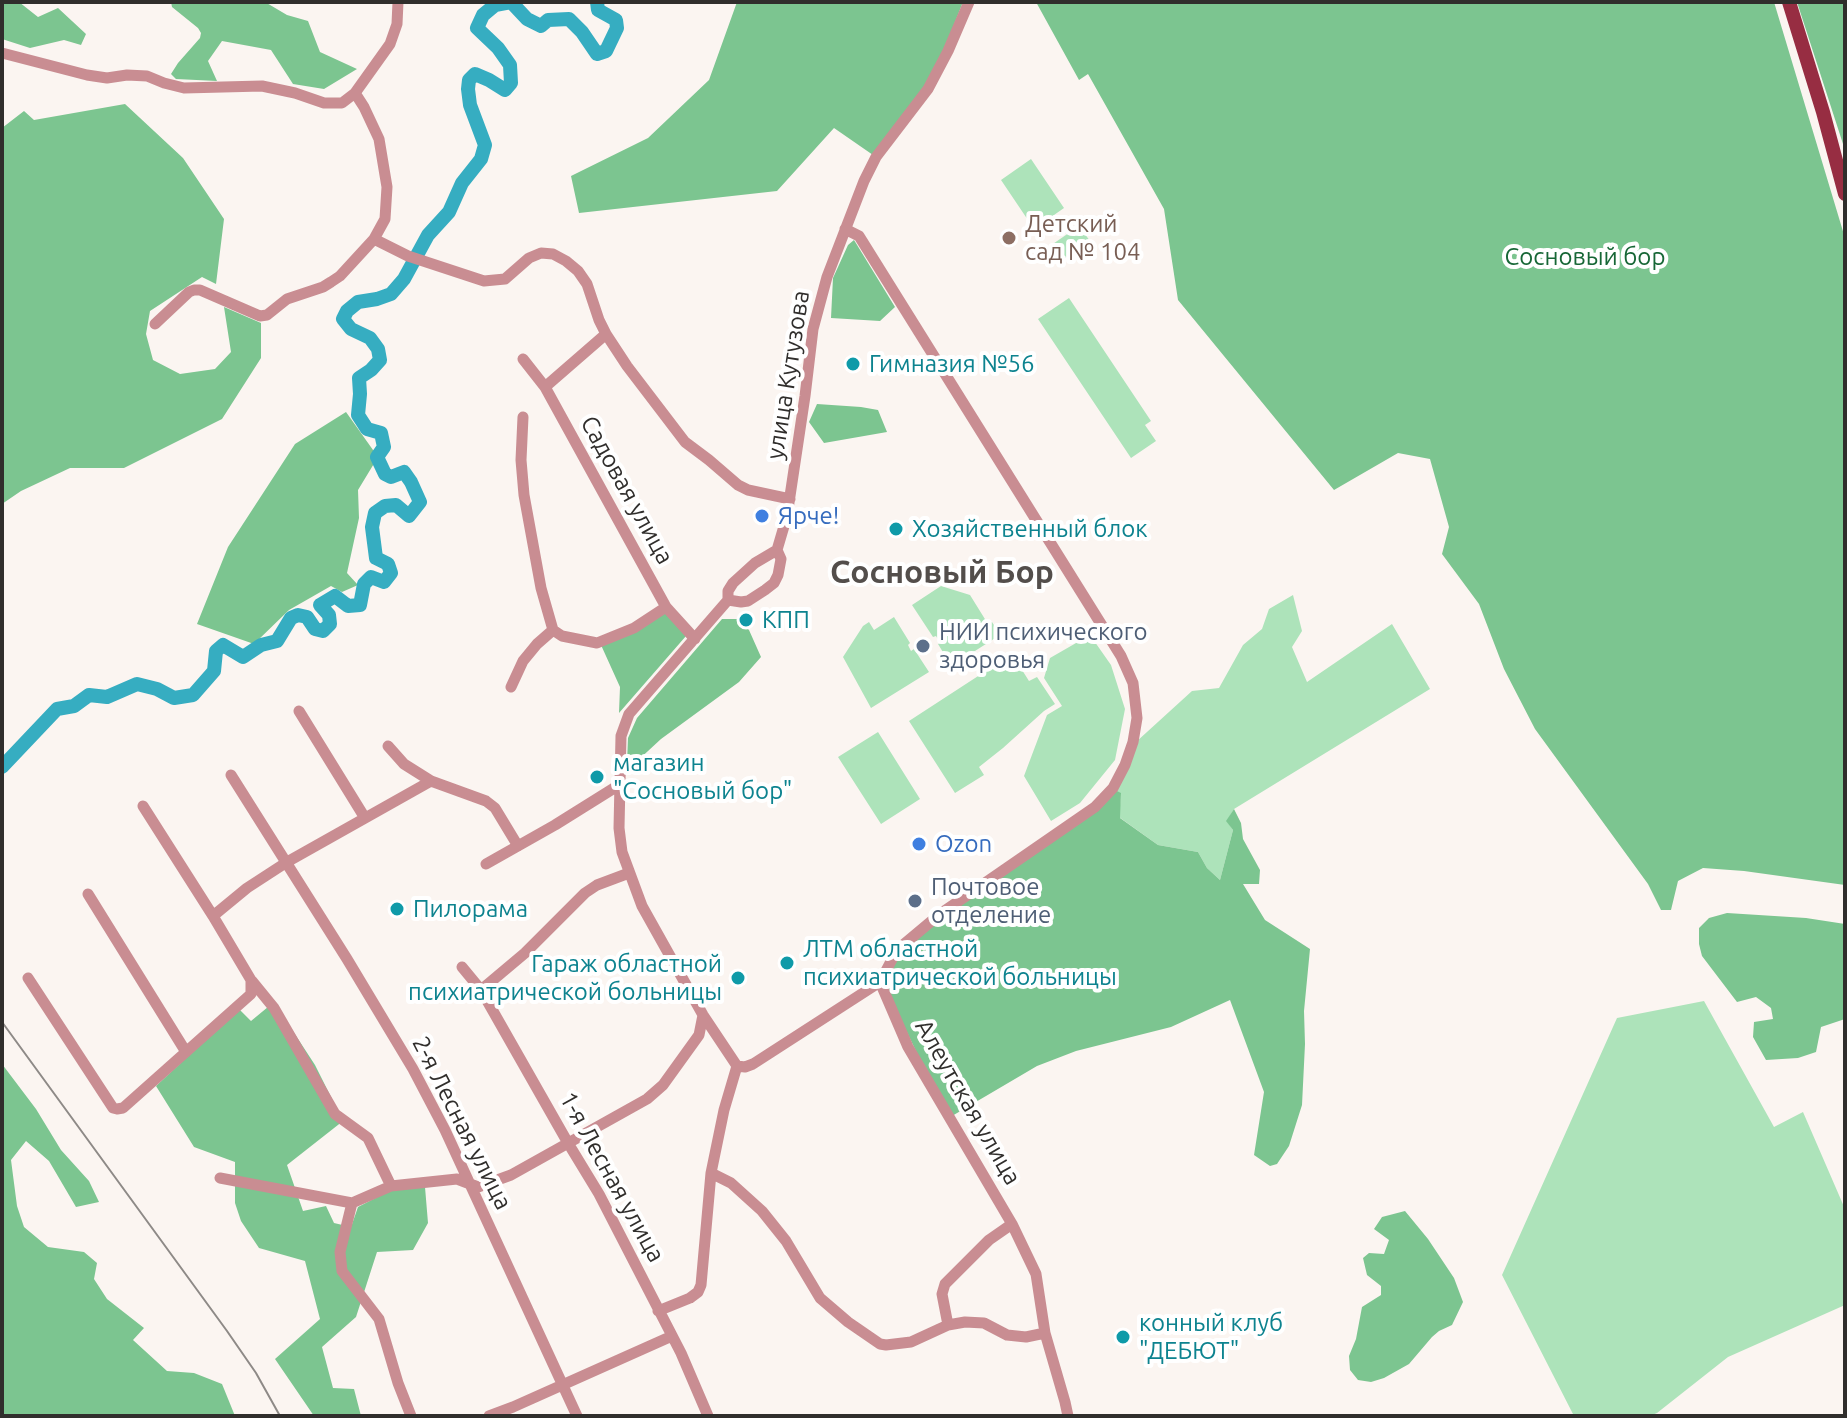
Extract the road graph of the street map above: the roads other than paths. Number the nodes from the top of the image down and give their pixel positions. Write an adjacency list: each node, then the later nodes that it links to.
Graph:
1 (398, 2): 5 (street)
2 (969, 2): 7 (street, улица Кутузова)
3 (1789, 2): 6 (main road)
4 (2, 53): 5 (street)
5 (355, 93): 8 (street)
6 (1845, 194)
7 (845, 229): 14 (street, улица Кутузова); 37 (street)
8 (374, 239): 9 (street); 10 (street)
9 (155, 324)
10 (606, 334): 12 (street); 14 (street)
11 (523, 359): 12 (street, Садовая улица)
12 (545, 387): 17 (street, Садовая улица)
13 (523, 417): 18 (street)
14 (790, 499): 15 (street, улица Кутузова)
15 (777, 550): 16 (street); 16 (street, улица Кутузова)
16 (728, 600): 19 (street)
17 (666, 607): 18 (street); 19 (street, Садовая улица)
18 (553, 630): 20 (street)
19 (695, 639): 25 (street)
20 (511, 687)
21 (299, 711): 27 (street)
22 (388, 746): 24 (street)
23 (231, 775): 29 (street, 2-я Лесная улица)
24 (431, 781): 27 (street); 28 (street)
25 (619, 785): 28 (street); 31 (street)
26 (143, 806): 33 (street)
27 (365, 818): 29 (street)
28 (518, 846): 30 (street)
29 (287, 862): 33 (street); 45 (street, 2-я Лесная улица)
30 (486, 864)
31 (629, 873): 38 (street); 39 (street)
32 (88, 894): 40 (street)
33 (213, 916): 36 (street)
34 (462, 967): 38 (street, 1-я Лесная улица)
35 (28, 978): 40 (street)
36 (251, 980): 40 (street); 46 (street)
37 (880, 982): 41 (street); 48 (street, Алеутская улица)
38 (481, 990): 42 (street, 1-я Лесная улица)
39 (703, 1015): 41 (street); 42 (street)
40 (186, 1052)
41 (737, 1066): 43 (street)
42 (568, 1143): 45 (street); 49 (street, 1-я Лесная улица)
43 (711, 1173): 49 (street); 50 (street)
44 (220, 1178): 47 (street)
45 (468, 1183): 46 (street); 53 (street, 2-я Лесная улица)
46 (391, 1186): 47 (street)
47 (352, 1203): 54 (street)
48 (1012, 1224): 50 (street); 51 (street, Алеутская улица)
49 (658, 1311): 52 (street, 1-я Лесная улица)
50 (948, 1325): 51 (street)
51 (1045, 1333): 58 (street, Алеутская улица)
52 (672, 1336): 53 (street); 57 (street, 1-я Лесная улица)
53 (562, 1385): 55 (street); 56 (street, 2-я Лесная улица)
54 (411, 1416)
55 (489, 1416)
56 (577, 1416)
57 (708, 1416)
58 (1068, 1416)

